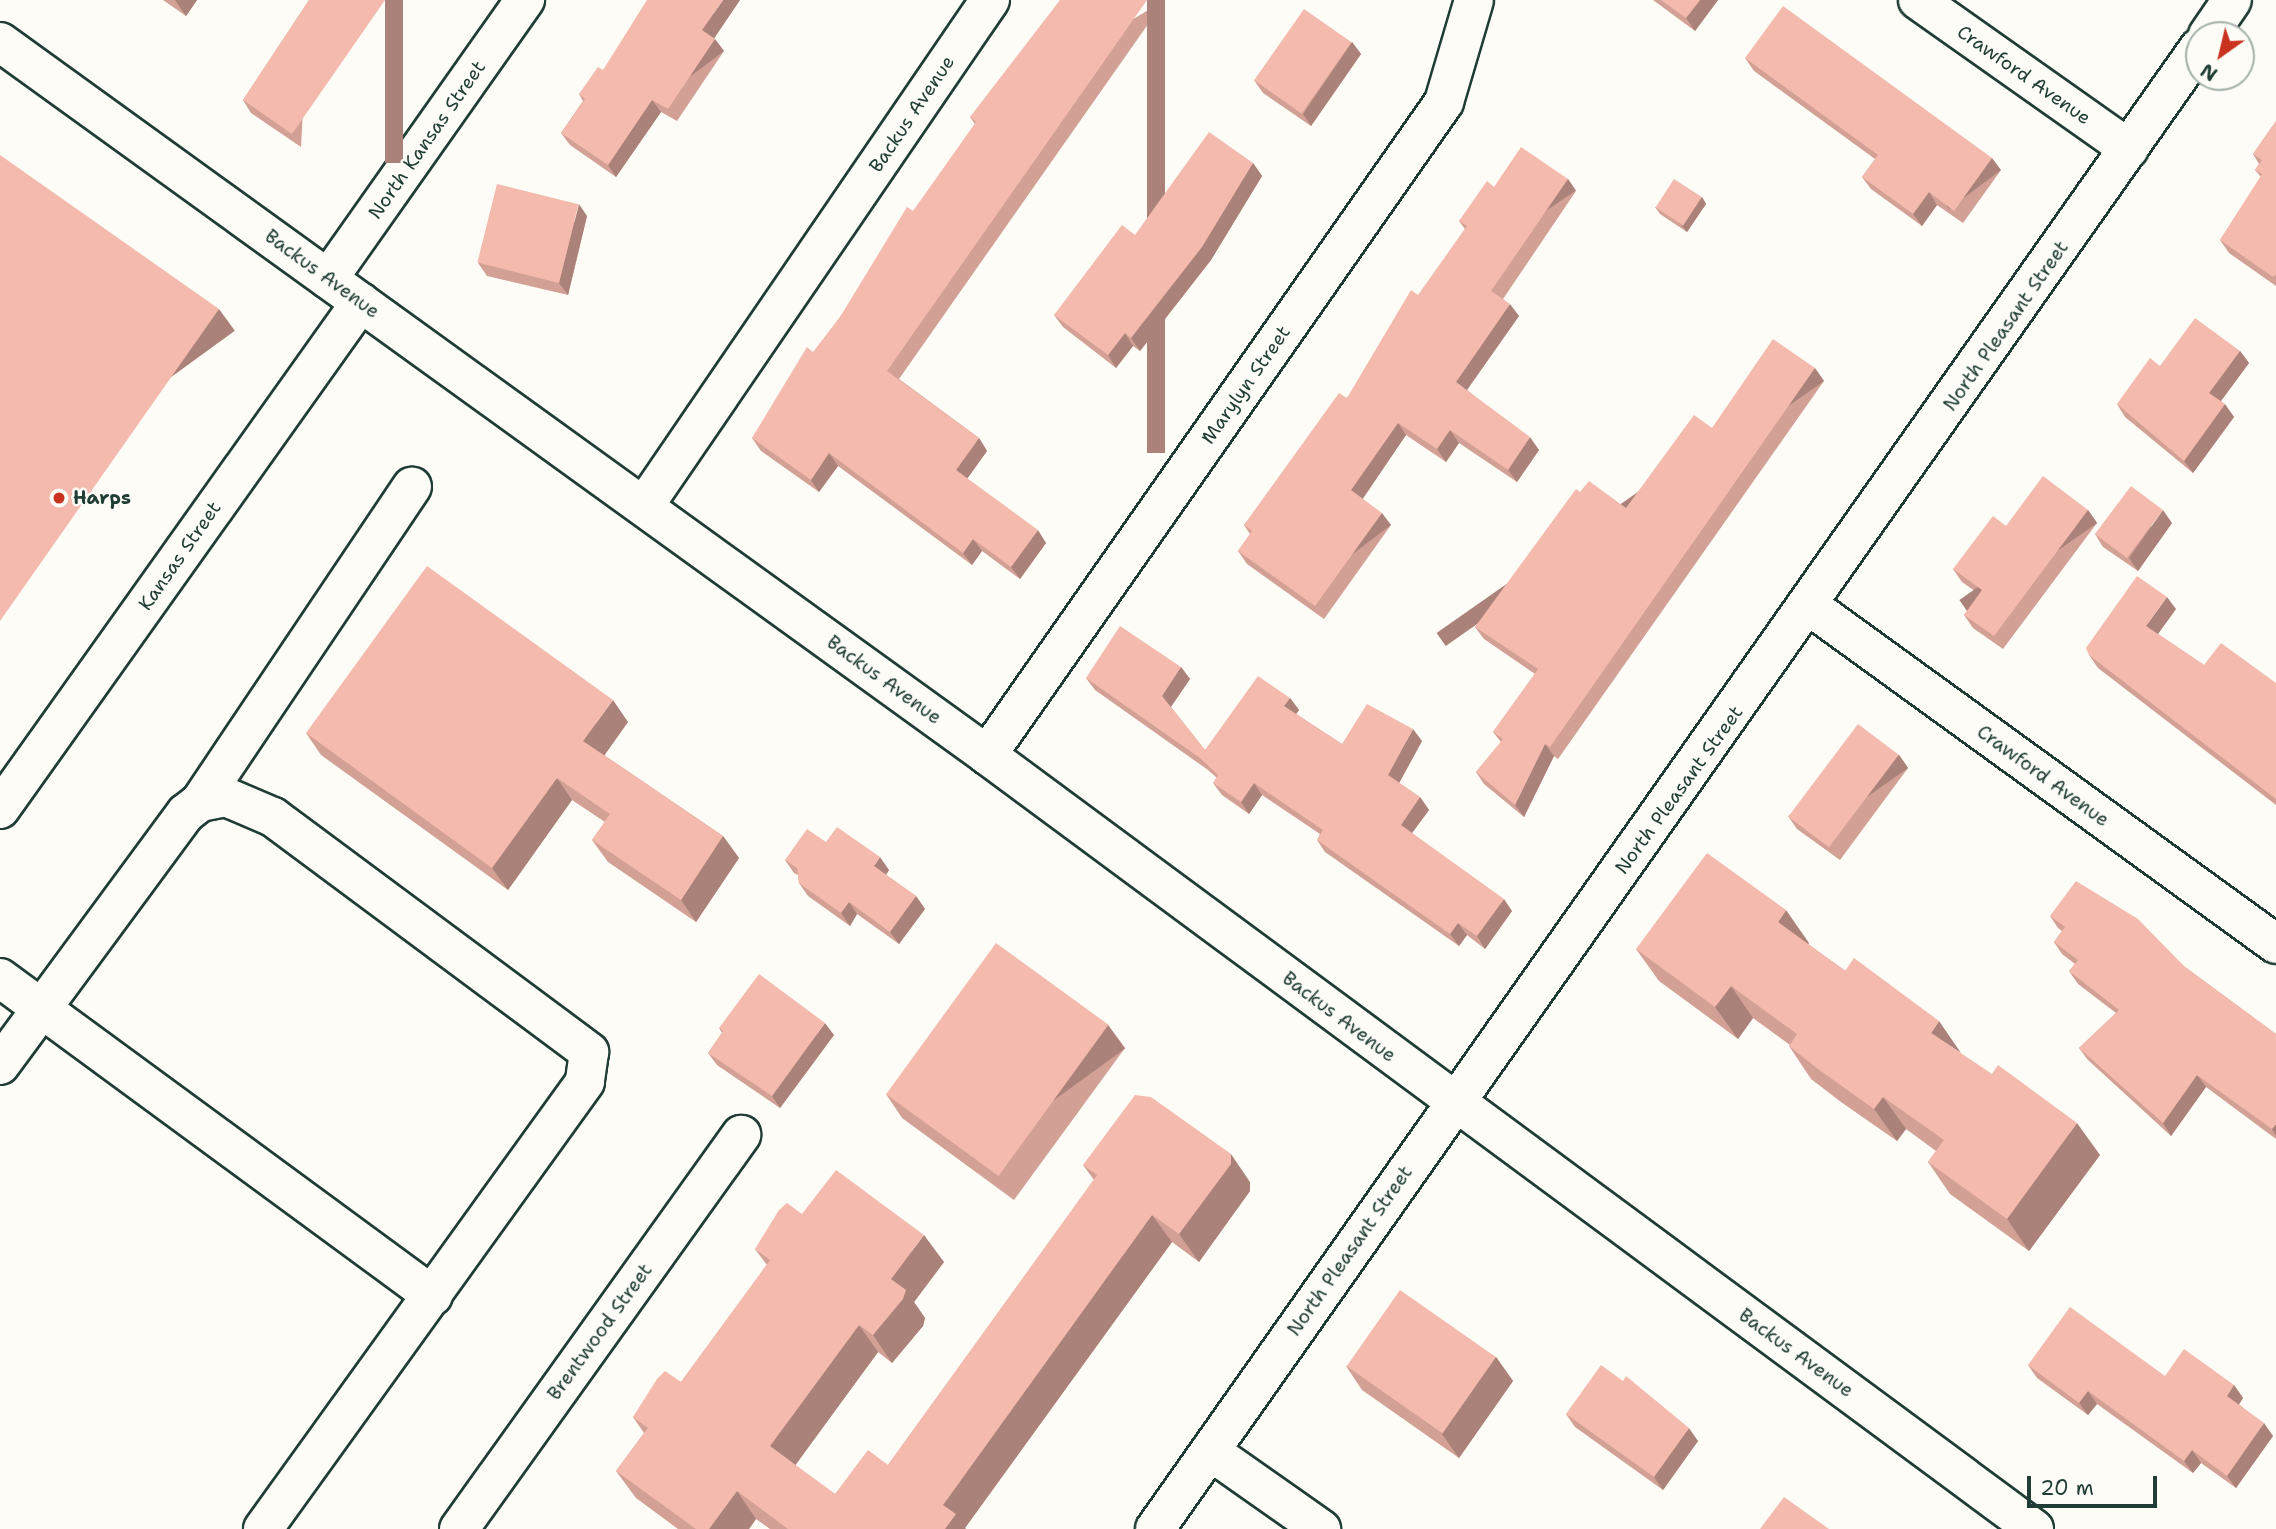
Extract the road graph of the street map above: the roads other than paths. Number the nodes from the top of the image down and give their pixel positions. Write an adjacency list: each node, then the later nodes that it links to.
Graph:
1 (525, 0): 10 (street, North Kansas Street)
2 (990, 0): 13 (street, Backus Avenue)
3 (1474, 0): 15 (street, Marylyn Street)
4 (1918, 0): 9 (street, Crawford Avenue)
5 (2232, 0): 6 (street)
6 (2218, 21)
7 (4, 53): 10 (street, Backus Avenue)
8 (2185, 68): 9 (street, North Pleasant Street)
9 (2129, 149): 14 (street, North Pleasant Street)
10 (328, 279): 11 (street, Backus Avenue)
11 (360, 302): 13 (street, Backus Avenue); 17 (street, Kansas Street)
12 (412, 487): 16 (street)
13 (643, 506): 15 (street, Backus Avenue)
14 (1811, 607): 18 (street, Crawford Avenue); 22 (street, North Pleasant Street)
15 (987, 755): 22 (street, Backus Avenue)
16 (200, 802): 20 (street); 24 (street)
17 (0, 809)
18 (2276, 944)
19 (0, 978): 20 (street)
20 (40, 1008): 21 (street); 24 (street)
21 (0, 1065)
22 (1454, 1102): 25 (street, North Pleasant Street); 30 (street, Backus Avenue)
23 (741, 1135): 26 (street, Brentwood Street)
24 (433, 1296): 27 (street)
25 (1210, 1451): 28 (street, North Pleasant Street); 29 (street)
26 (468, 1526)
27 (263, 1529)
28 (1155, 1529)
29 (1321, 1529)
30 (2034, 1529)

